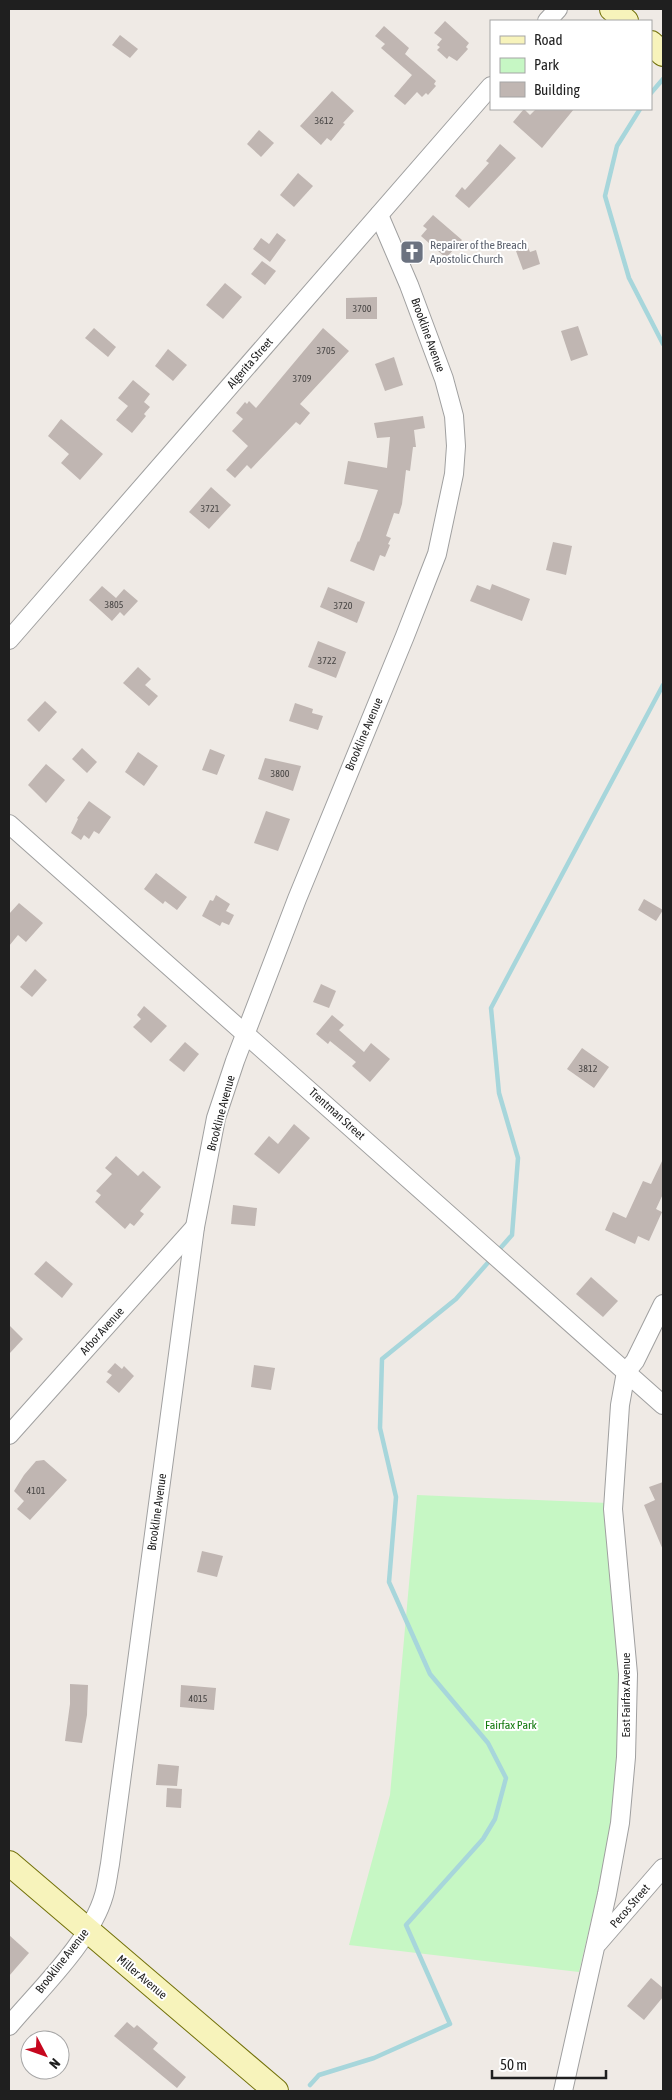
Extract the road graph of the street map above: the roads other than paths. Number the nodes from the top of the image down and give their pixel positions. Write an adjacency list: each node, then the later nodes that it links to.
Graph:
1 (558, 9): 3 (street)
2 (612, 9): 4 (main road)
3 (548, 20)
4 (625, 20)
5 (652, 44): 6 (main road)
6 (663, 54)
7 (490, 87): 8 (street, Algerita Street)
8 (379, 215): 9 (street, Algerita Street); 11 (street, Brookline Avenue)
9 (9, 640)
10 (9, 824): 11 (street, Trentman Street)
11 (246, 1033): 12 (street, Brookline Avenue); 14 (street, Trentman Street)
12 (195, 1227): 16 (street, Arbor Avenue); 19 (street, Brookline Avenue)
13 (663, 1304): 14 (street, East Fairfax Avenue)
14 (626, 1372): 15 (street, Trentman Street); 20 (street, East Fairfax Avenue)
15 (663, 1405)
16 (9, 1435)
17 (9, 1863): 19 (main road, Miller Avenue)
18 (663, 1868): 20 (street, Pecos Street)
19 (87, 1931): 21 (street, Brookline Avenue); 22 (main road, Miller Avenue)
20 (596, 1945): 23 (street, East Fairfax Avenue)
21 (9, 2026)
22 (276, 2091)
23 (563, 2091)

